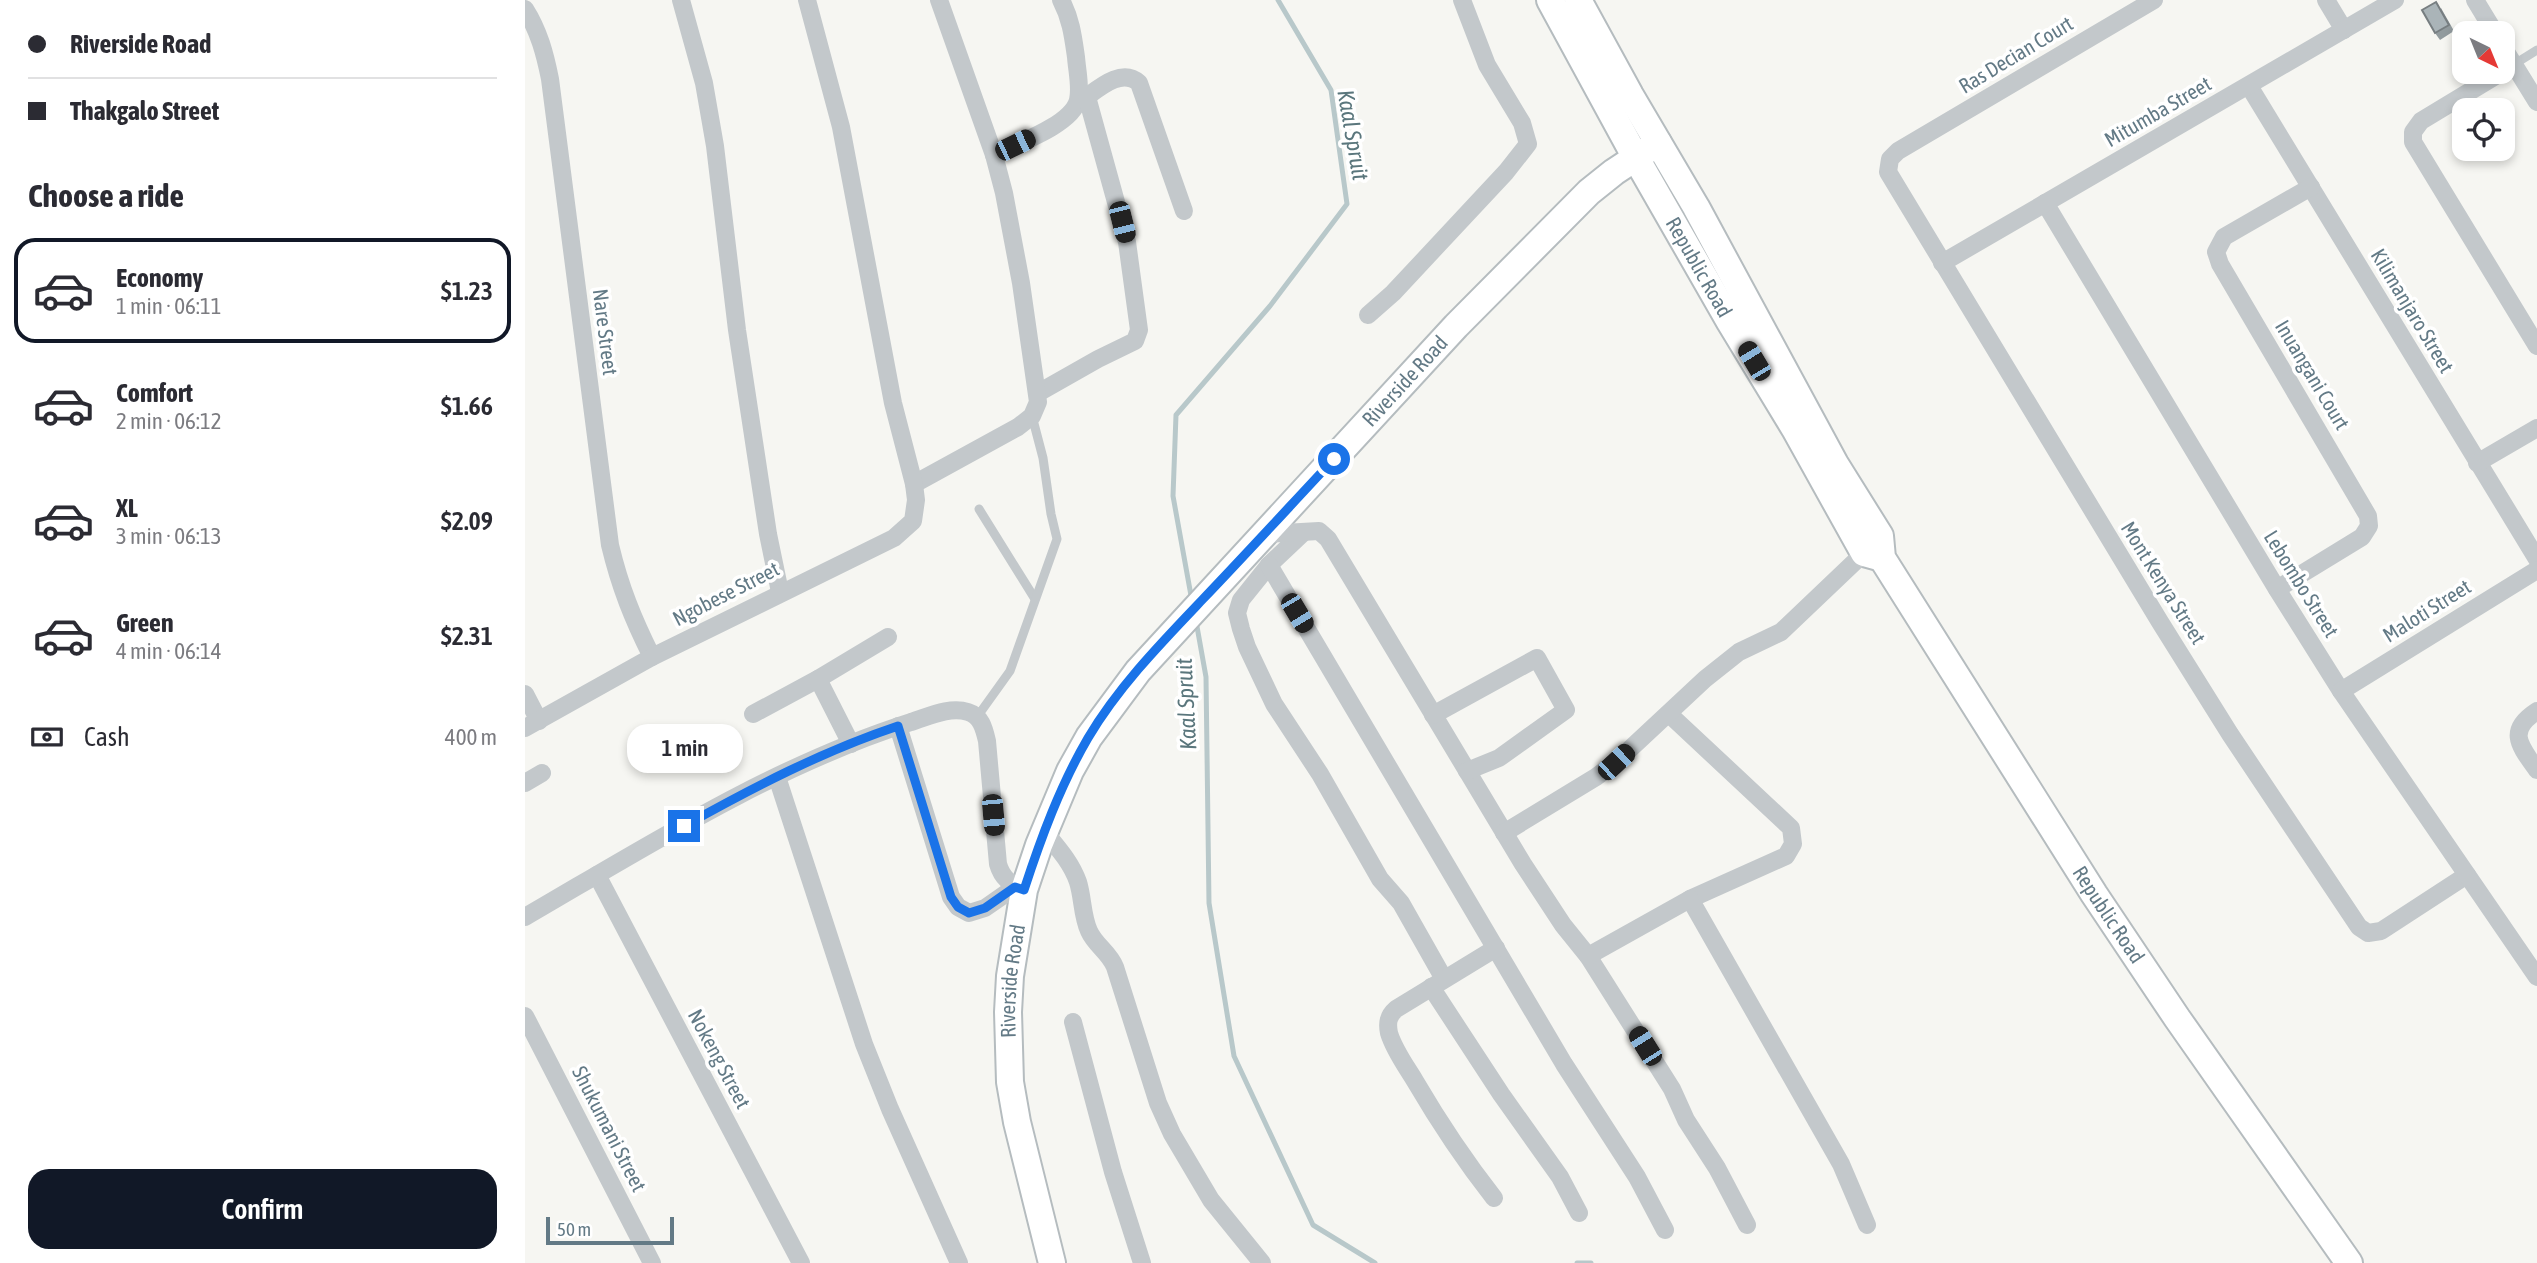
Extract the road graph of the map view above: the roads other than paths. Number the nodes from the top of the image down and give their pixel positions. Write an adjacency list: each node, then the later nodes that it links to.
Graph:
1 (681, 0): 45 (street)
2 (807, 0): 36 (street, Ngobese Street)
3 (939, 0): 24 (street)
4 (1061, 0): 20 (street)
5 (1462, 0): 30 (street)
6 (1550, 0): 25 (street, Republic Road)
7 (1578, 0): 22 (street, Republic Road)
8 (2154, 0): 23 (street, Ras Decian Court)
9 (2326, 0): 14 (street)
10 (2395, 0): 14 (street, Mitumba Street)
11 (2475, 0): 13 (street)
12 (525, 9): 48 (street, Nare Street)
13 (2487, 21)
14 (2344, 30): 19 (street, Mitumba Street)
15 (2537, 50): 16 (lane)
16 (2515, 63)
17 (2515, 79): 21 (street)
18 (2481, 84): 31 (street)
19 (2249, 86): 26 (street, Kilimanjaro Street); 27 (street, Mitumba Street)
20 (1083, 100): 24 (street); 28 (street); 32 (street)
21 (2537, 102)
22 (1658, 143): 25 (street, Riverside Road); 40 (street, Republic Road)
23 (1901, 149): 29 (street, Mont Kenya Street)
24 (994, 155): 32 (street)
25 (1636, 158): 39 (street, Riverside Road); 40 (street, Republic Road)
26 (2311, 187): 35 (street, Kilimanjaro Street); 44 (street, Inuangani Court)
27 (2045, 203): 29 (street, Mitumba Street); 44 (street, Lebombo Street)
28 (1184, 211)
29 (1942, 264): 68 (street, Mont Kenya Street)
30 (1368, 315)
31 (2537, 346)
32 (1038, 393): 33 (street)
33 (1032, 416): 36 (street); 46 (lane)
34 (2537, 428): 35 (street)
35 (2477, 463): 41 (street, Kilimanjaro Street)
36 (913, 484): 45 (street, Ngobese Street)
37 (979, 509): 46 (lane)
38 (1304, 532): 39 (street); 42 (street); 55 (street)
39 (1264, 534): 65 (street, Riverside Road)
40 (1873, 556): 54 (street); 89 (street, Republic Road)
41 (2537, 559)
42 (1269, 565): 72 (street); 75 (street)
43 (2537, 570): 50 (street, Maloti Street)
44 (2277, 589): 50 (street, Lebombo Street)
45 (780, 592): 48 (street, Ngobese Street)
46 (1035, 599): 56 (lane)
47 (888, 637): 49 (street)
48 (652, 656): 57 (street, Ngobese Street)
49 (818, 679): 53 (street); 59 (street)
50 (2341, 691): 68 (street, Lebombo Street)
51 (525, 694): 57 (street)
52 (2537, 711): 60 (street)
53 (753, 714)
54 (1669, 714): 66 (street); 70 (street)
55 (1433, 715): 61 (street); 61 (street)
56 (977, 718): 58 (street); 69 (street)
57 (532, 724)
58 (898, 726): 59 (street); 69 (street)
59 (851, 744): 63 (street)
60 (2537, 770)
61 (1467, 771): 66 (street)
62 (542, 774): 64 (street)
63 (777, 777): 67 (street); 85 (street)
64 (525, 783)
65 (1044, 831): 69 (street, Riverside Road); 88 (street)
66 (1504, 833): 73 (street)
67 (597, 875): 71 (street); 84 (street, Nokeng Street)
68 (2467, 875): 74 (street, Lebombo Street)
69 (1020, 888): 86 (street, Riverside Road)
70 (1691, 899): 73 (street); 80 (street)
71 (525, 918)
72 (1496, 948): 75 (street); 82 (street)
73 (1588, 956): 81 (street)
74 (2537, 977)
75 (1438, 983): 78 (street); 79 (street)
76 (525, 1016): 83 (street, Shukumani Street)
77 (1073, 1022): 87 (street)
78 (1494, 1198)
79 (1579, 1213)
80 (1867, 1224)
81 (1747, 1225)
82 (1665, 1230)
83 (652, 1263)
84 (801, 1263)
85 (959, 1263)
86 (1052, 1263)
87 (1143, 1263)
88 (1262, 1263)
89 (2349, 1263)

